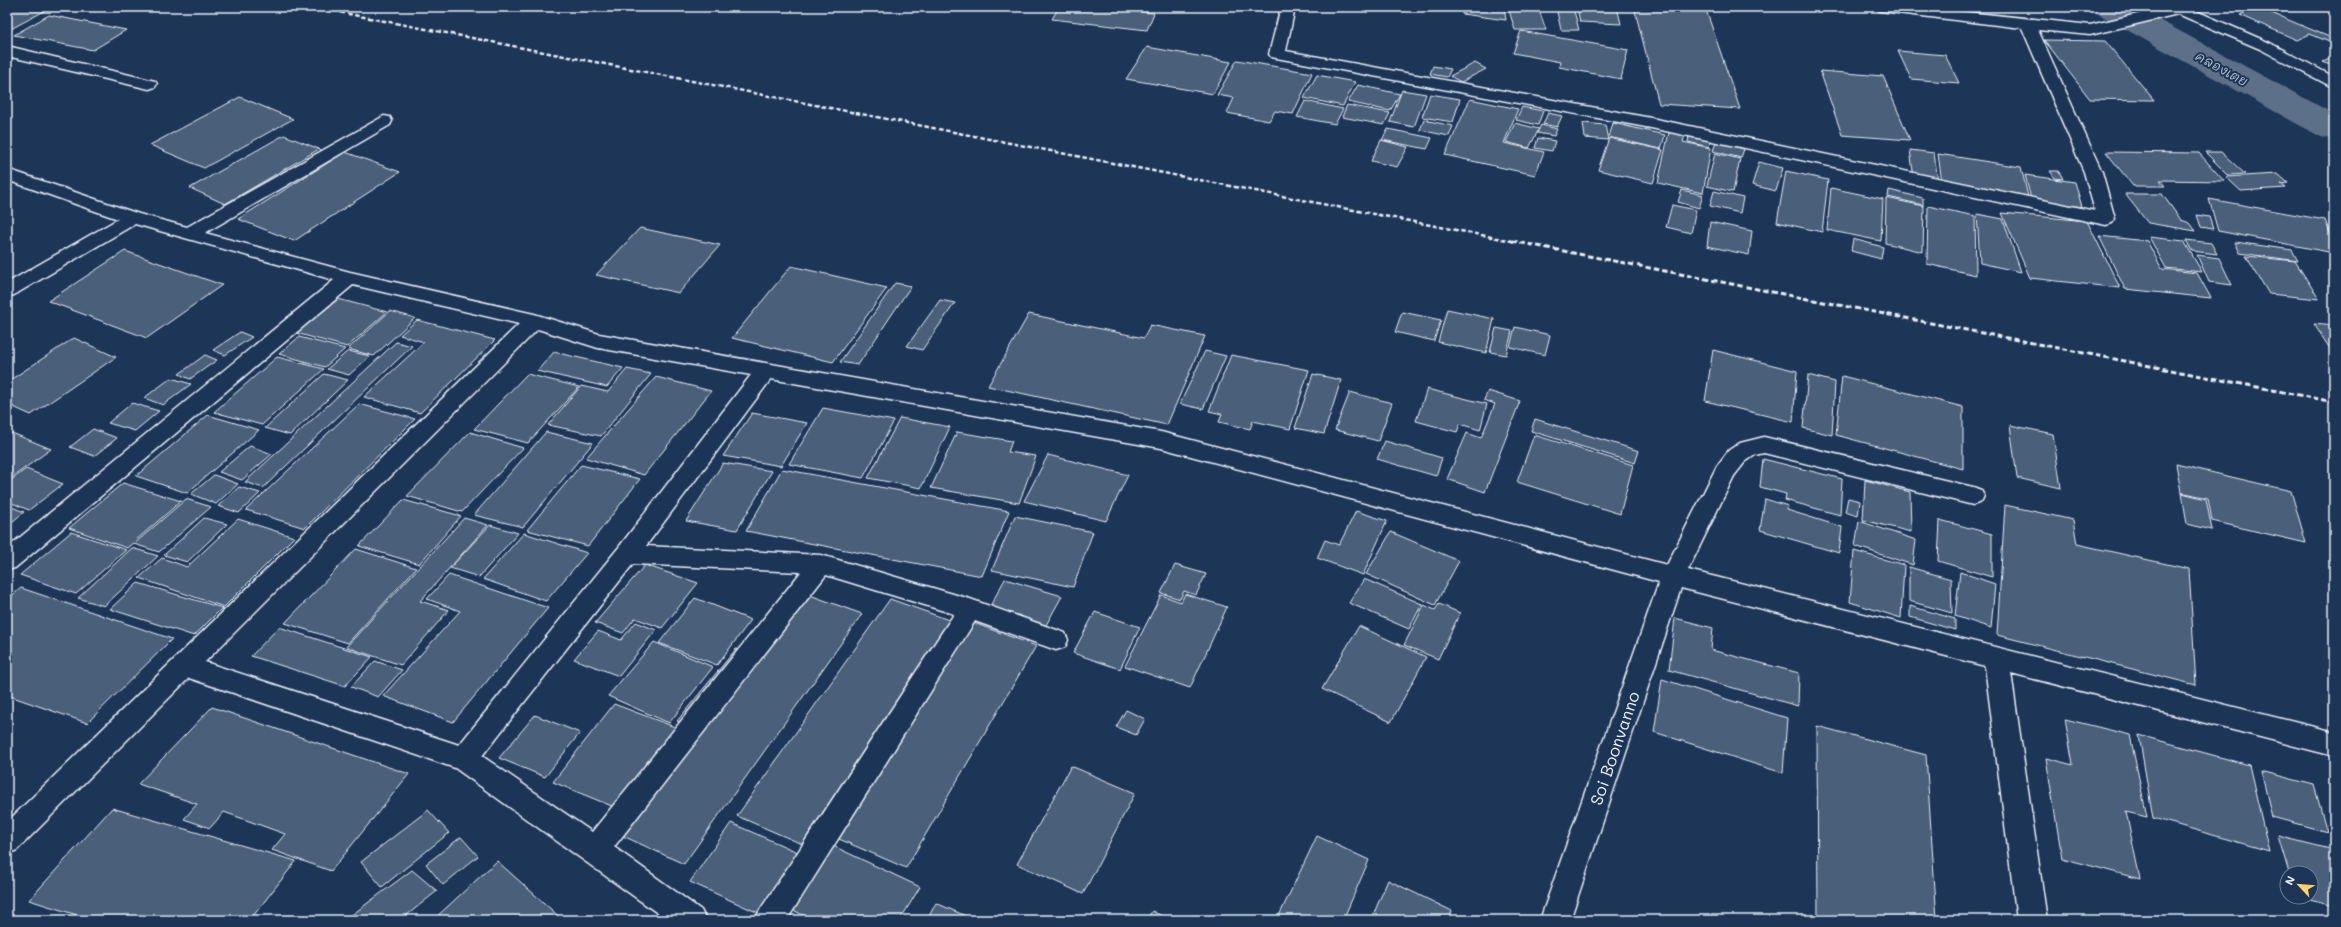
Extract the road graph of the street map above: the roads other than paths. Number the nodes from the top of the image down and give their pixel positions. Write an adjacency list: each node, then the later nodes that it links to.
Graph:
1 (1288, 7): 5 (street)
2 (1880, 7): 5 (street)
3 (1973, 7): 5 (street)
4 (2180, 8): 5 (street); 7 (street)
5 (2028, 24)
6 (7, 51): 8 (street)
7 (2334, 83)
8 (150, 84)
9 (384, 121): 12 (street)
10 (7, 174): 11 (street)
11 (133, 218): 12 (street); 14 (street)
12 (189, 234): 13 (street)
13 (349, 278): 15 (street); 19 (street)
14 (7, 291)
15 (534, 321): 16 (street); 25 (street)
16 (766, 370): 18 (street); 21 (street)
17 (1973, 496): 21 (street, Soi Boonvanno)
18 (627, 554): 20 (street); 27 (street)
19 (7, 561)
20 (821, 564): 22 (street); 29 (street)
21 (1673, 576): 24 (street); 32 (street, Soi Boonvanno)
22 (970, 609): 23 (street); 31 (street)
23 (1056, 640)
24 (1997, 659): 26 (street); 33 (street)
25 (185, 666): 27 (street); 28 (street)
26 (2334, 744)
27 (464, 759): 29 (street)
28 (7, 841)
29 (595, 850): 30 (street)
30 (691, 920)
31 (770, 920)
32 (1555, 920)
33 (2032, 920)

